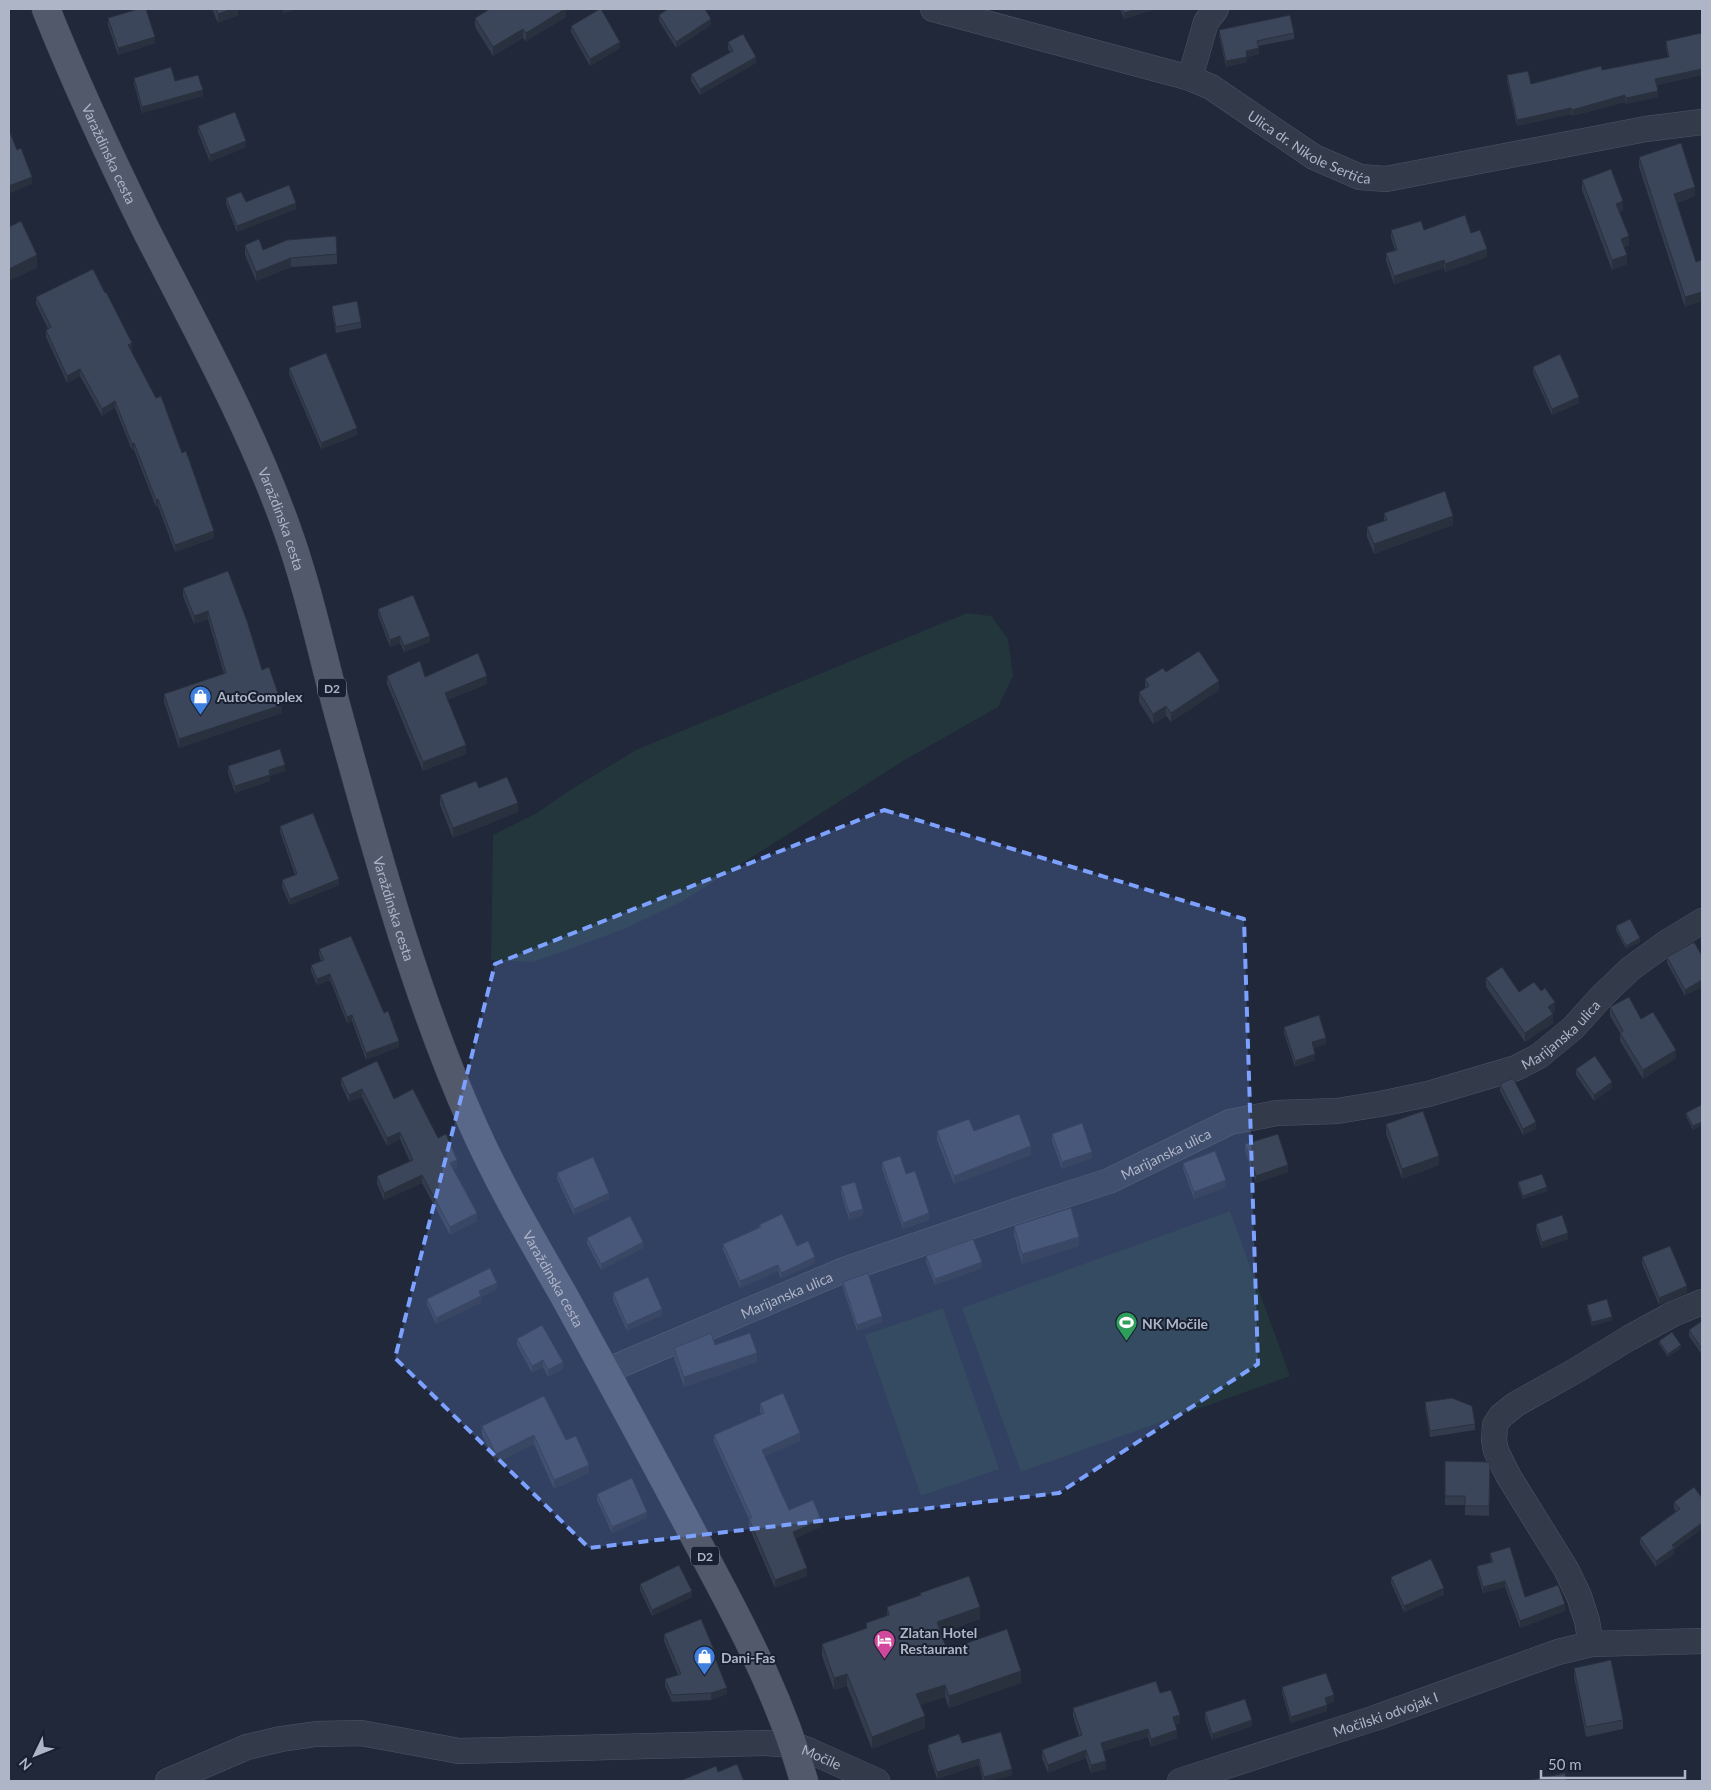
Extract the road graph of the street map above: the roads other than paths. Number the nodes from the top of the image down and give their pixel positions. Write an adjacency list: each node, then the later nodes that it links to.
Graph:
1 (46, 9): 8 (main road, Varaždinska cesta / D2)
2 (933, 9): 4 (street, Ulica dr. Nikole Sertića)
3 (1208, 13): 4 (street)
4 (1190, 78): 5 (street, Ulica dr. Nikole Sertića)
5 (1702, 122)
6 (1702, 921): 8 (street, Marijanska ulica)
7 (1702, 1302): 10 (street)
8 (606, 1372): 11 (main road, Varaždinska cesta / D2)
9 (1702, 1641): 10 (street, Močilski odvojak I)
10 (1591, 1644): 15 (street, Močilski odvojak I)
11 (794, 1745): 12 (street, Močile); 13 (main road, Varaždinska cesta / D2); 14 (street, Močile)
12 (168, 1781)
13 (804, 1781)
14 (877, 1781)
15 (1180, 1781)

